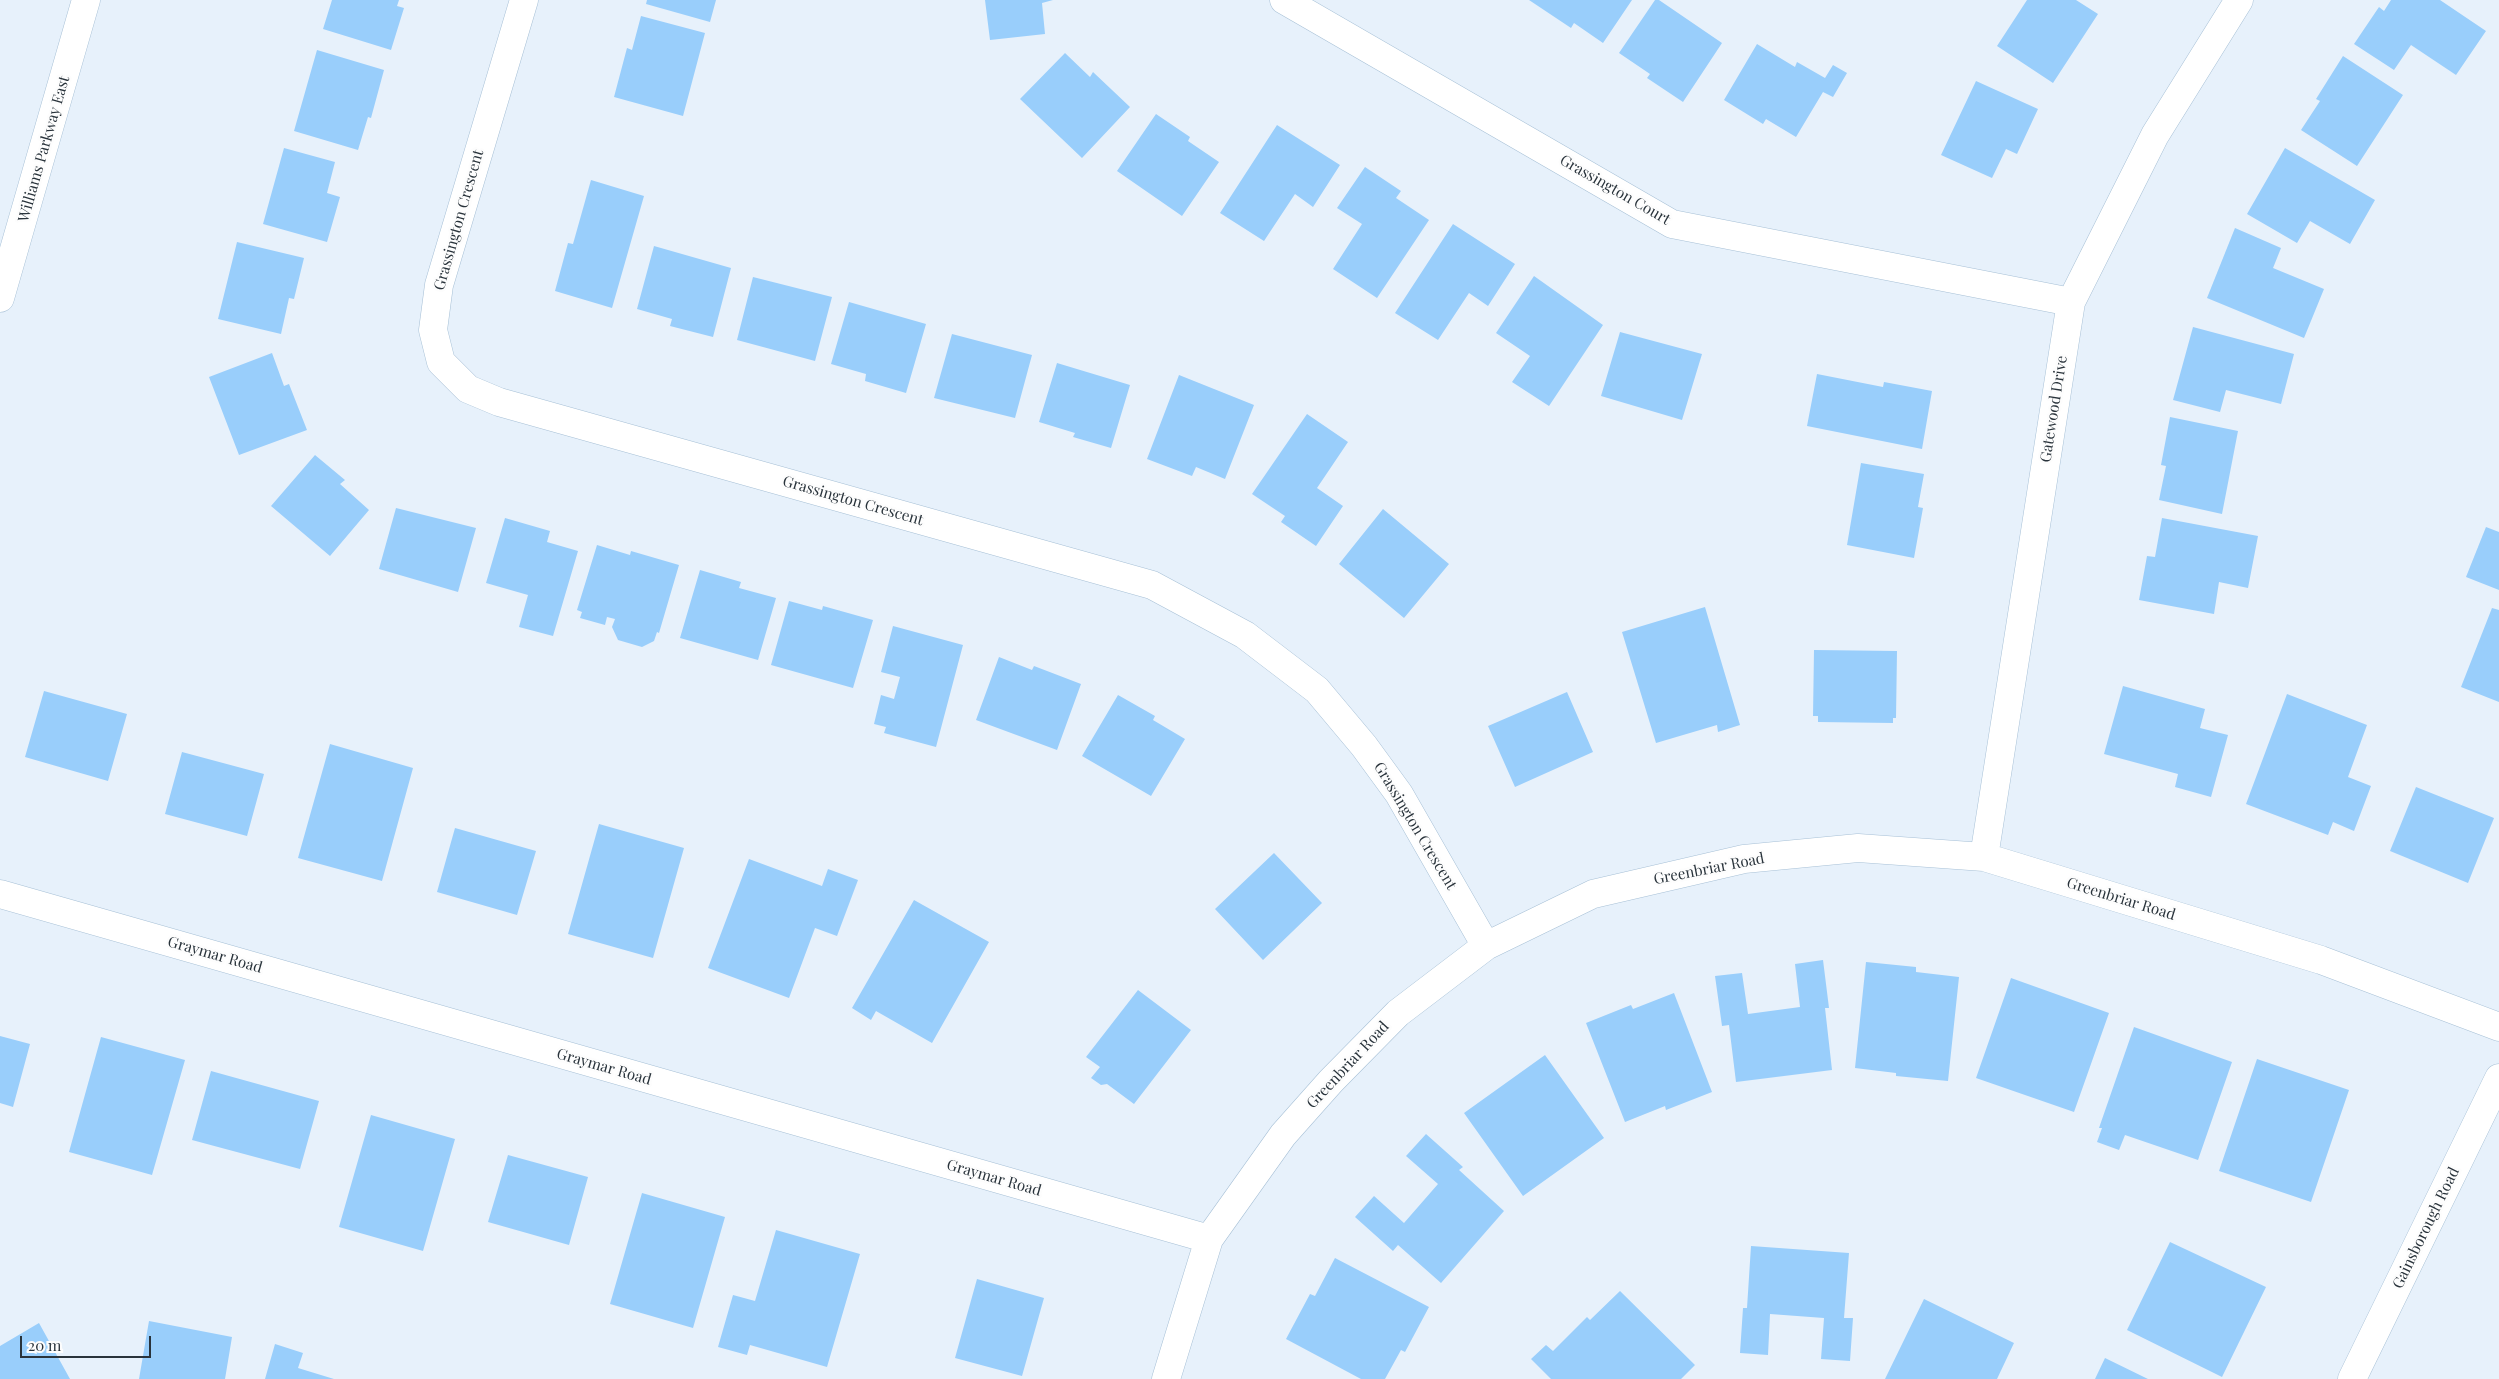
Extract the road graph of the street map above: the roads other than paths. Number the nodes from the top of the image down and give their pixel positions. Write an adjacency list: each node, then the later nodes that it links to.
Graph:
1 (86, 0): 5 (street, Williams Parkway East)
2 (524, 0): 9 (street, Grassington Crescent)
3 (1284, 0): 6 (street, Grassington Court)
4 (2239, 0): 6 (street, Gatewood Drive)
5 (0, 298)
6 (2071, 302): 7 (street, Gatewood Drive)
7 (1984, 857): 9 (street, Greenbriar Road); 10 (street, Greenbriar Road)
8 (0, 894): 12 (street, Graymar Road)
9 (1486, 946): 12 (street, Greenbriar Road)
10 (2499, 1027)
11 (2499, 1078): 14 (street, Gainsborough Road)
12 (1208, 1240): 13 (street, Greenbriar Road)
13 (1166, 1379)
14 (2352, 1379)

